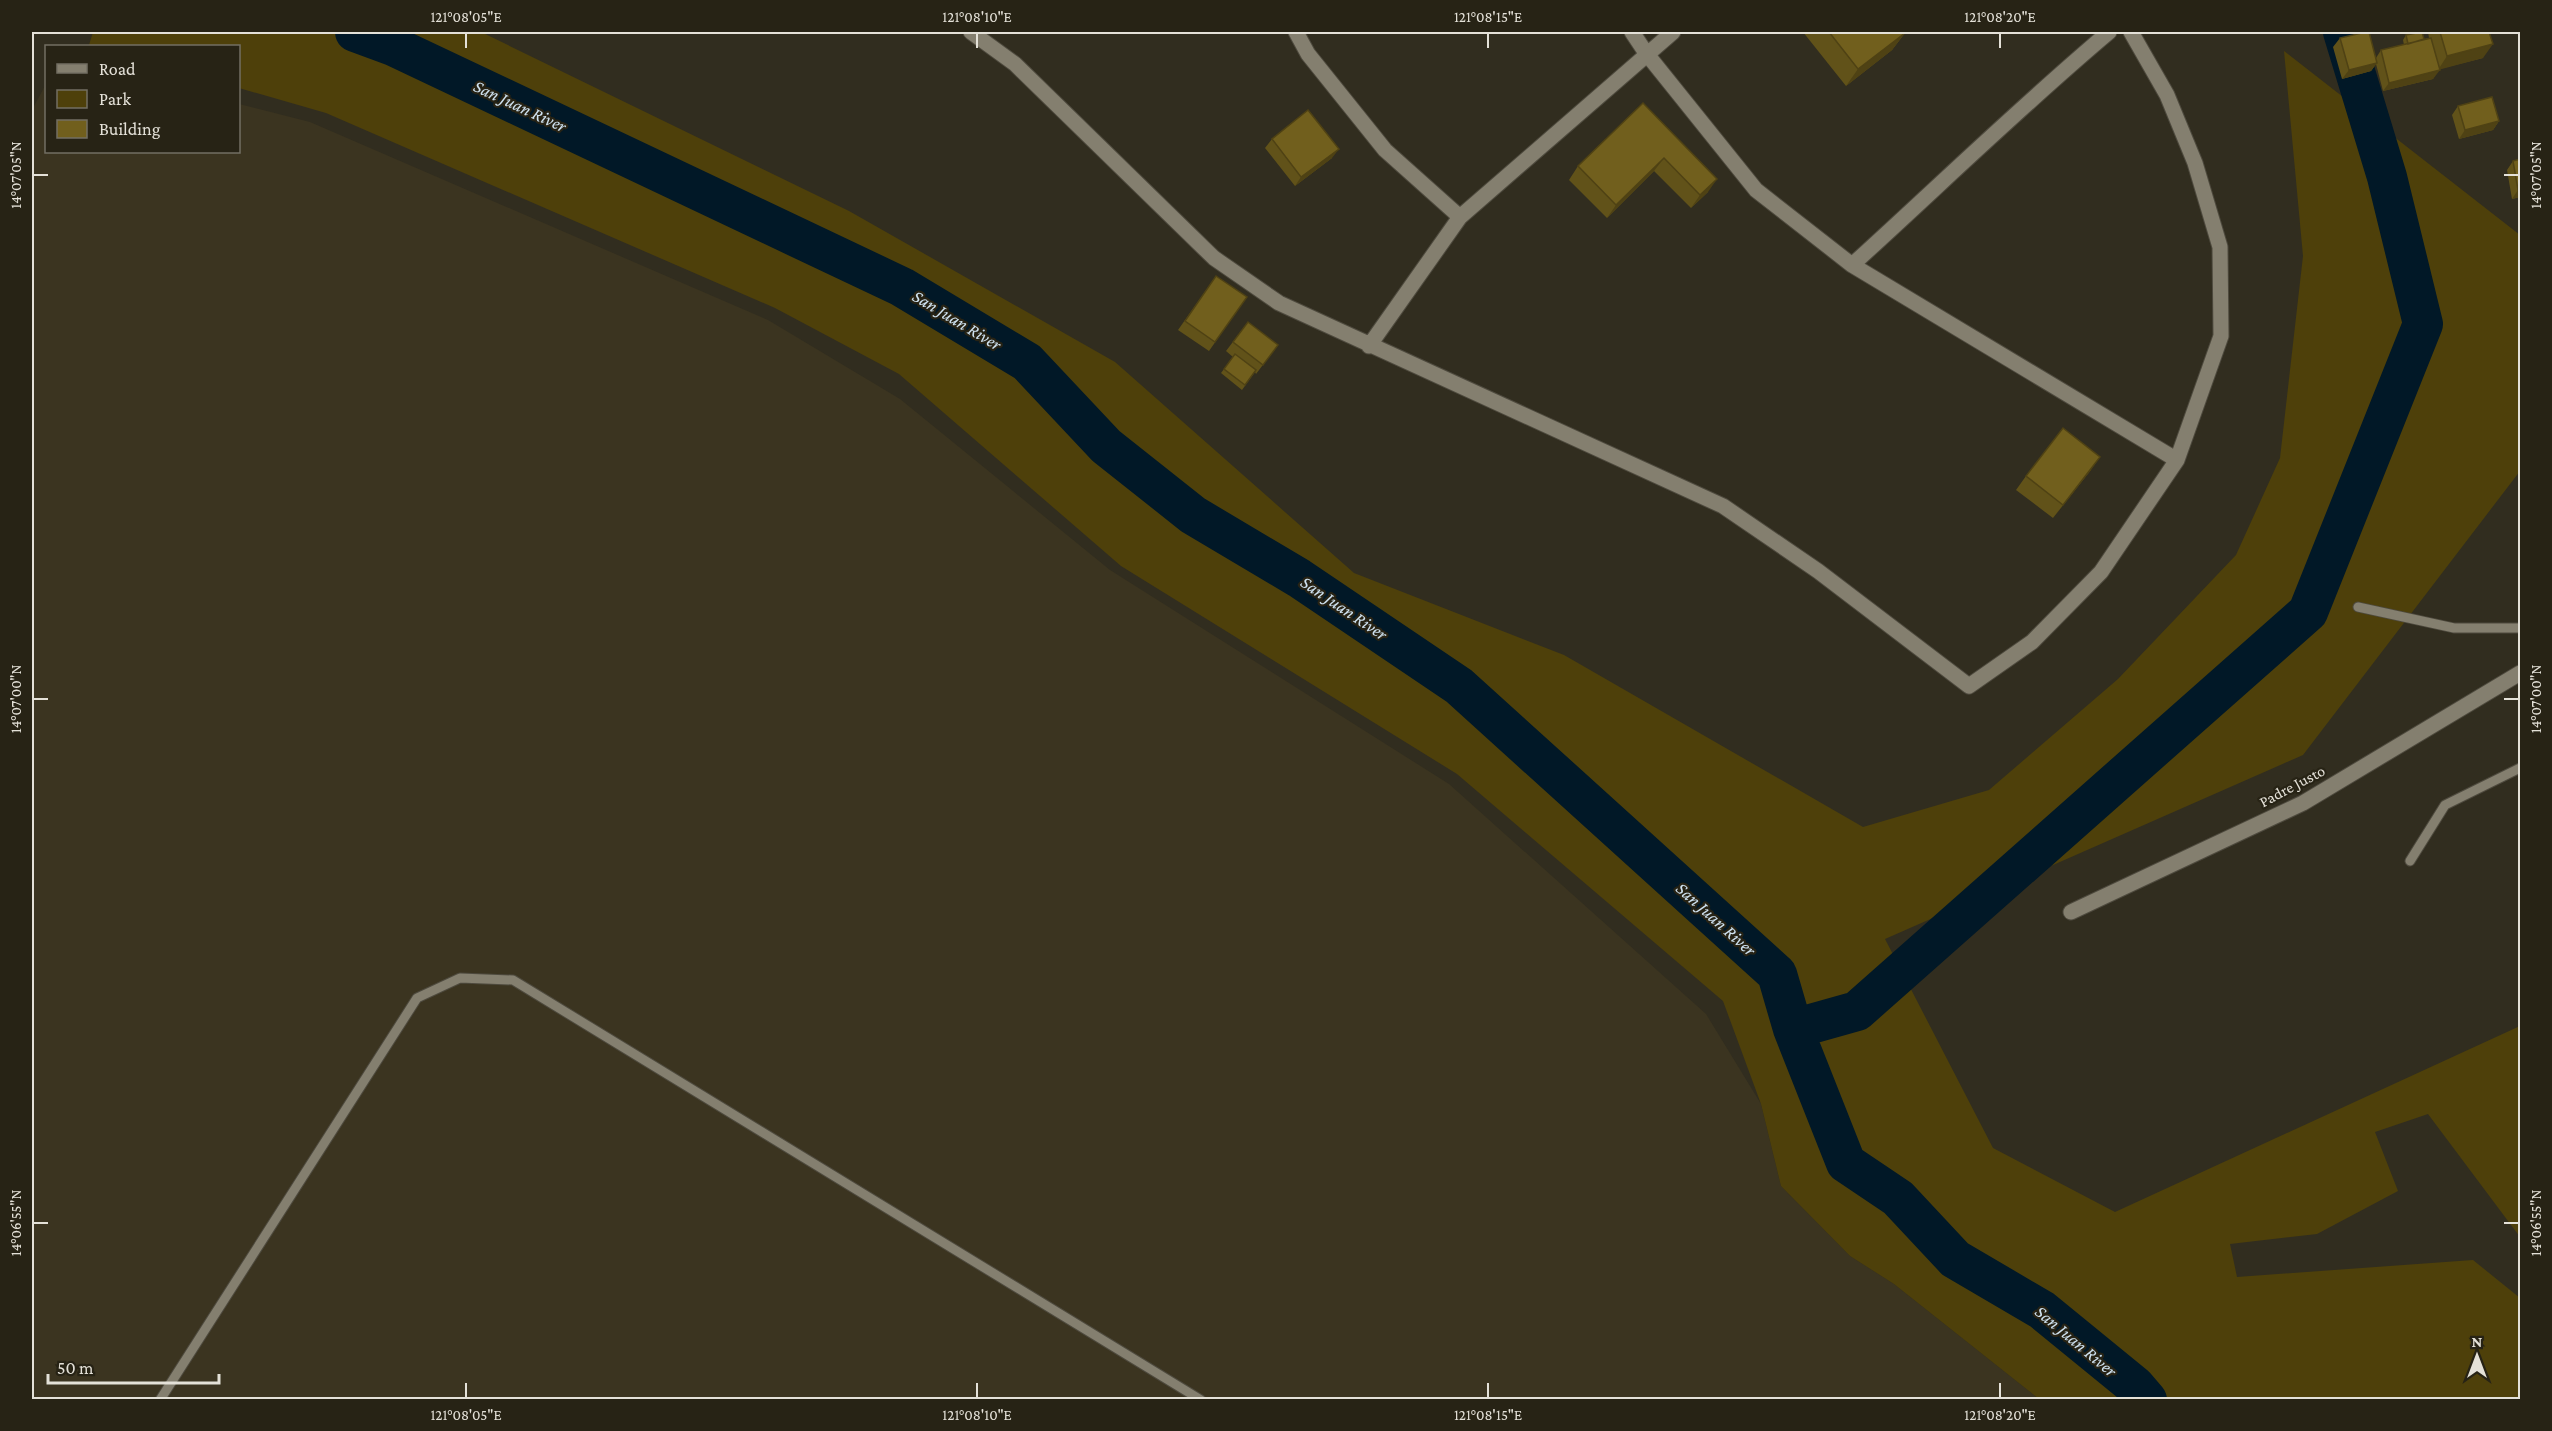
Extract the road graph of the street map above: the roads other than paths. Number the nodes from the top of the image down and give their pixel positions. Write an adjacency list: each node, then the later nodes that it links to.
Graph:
1 (971, 32): 10 (street)
2 (1296, 32): 8 (street)
3 (1632, 32): 7 (street)
4 (1672, 32): 7 (street)
5 (2109, 32): 9 (street)
6 (2131, 32): 11 (street)
7 (1646, 53): 8 (street); 9 (street)
8 (1460, 217): 10 (street)
9 (1852, 265): 11 (street)
10 (1369, 346): 11 (street)
11 (2177, 460)
12 (2358, 607): 13 (lane)
13 (2520, 628)
14 (2520, 673): 17 (street, Padre Justo)
15 (2520, 768): 16 (lane)
16 (2410, 861)
17 (2071, 912)
18 (159, 1400): 19 (lane)
19 (1201, 1400)

